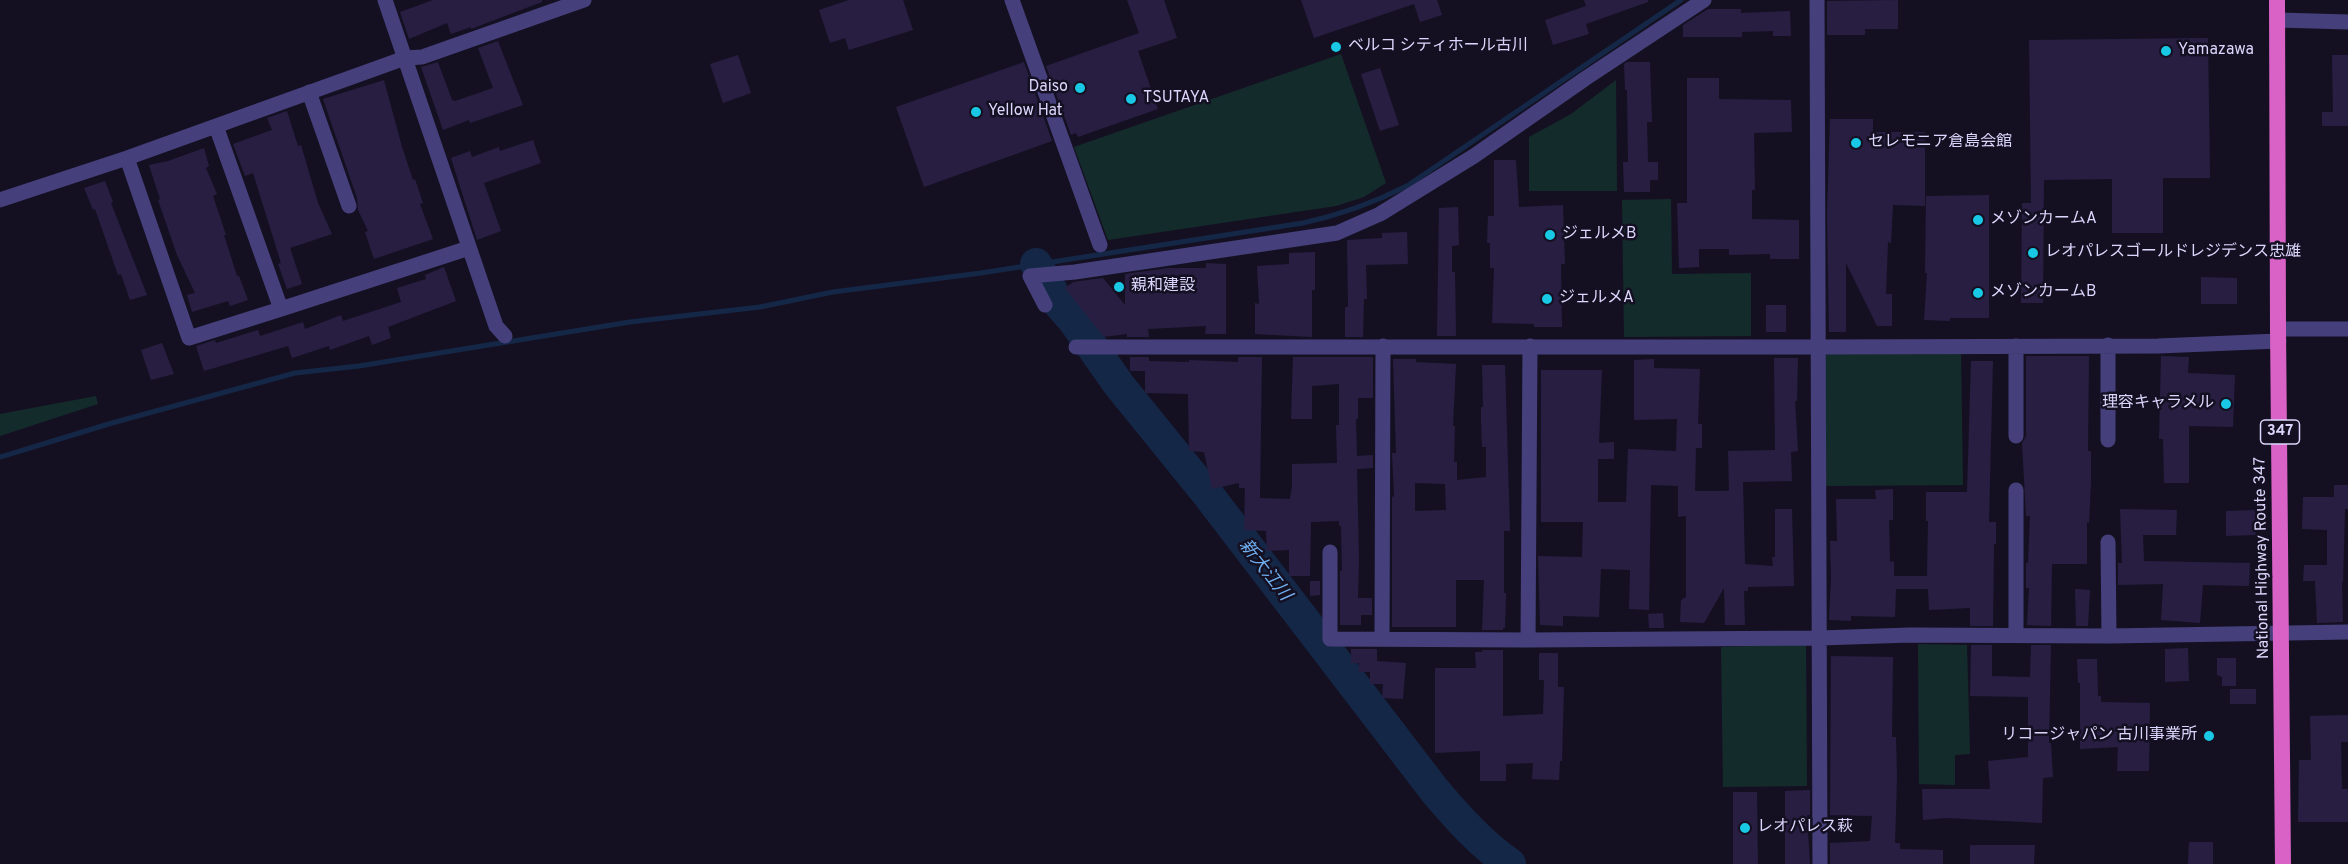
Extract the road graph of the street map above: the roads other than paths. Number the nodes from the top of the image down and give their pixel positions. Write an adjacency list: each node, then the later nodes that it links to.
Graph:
1 (385, 0): 9 (street)
2 (584, 0): 9 (street)
3 (1012, 0): 15 (street)
4 (1704, 0): 17 (street)
5 (1817, 0): 27 (street)
6 (2277, 0): 7 (highway, National Highway Route 347 / 347)
7 (2278, 20): 8 (street); 20 (highway, National Highway Route 347 / 347)
8 (2348, 21)
9 (405, 58): 10 (street); 16 (street)
10 (309, 92): 11 (street); 14 (street)
11 (216, 126): 12 (street); 18 (street)
12 (127, 158): 13 (street); 18 (street)
13 (0, 200)
14 (349, 206)
15 (1100, 245)
16 (469, 248): 18 (street); 21 (street)
17 (1045, 305)
18 (281, 309)
19 (2348, 329): 20 (street)
20 (2278, 335): 22 (street); 34 (highway, National Highway Route 347 / 347)
21 (505, 336)
22 (2108, 345): 25 (street); 29 (street)
23 (1383, 346): 24 (street); 26 (street); 38 (street)
24 (1530, 346): 27 (street); 39 (street)
25 (2016, 346): 27 (street); 28 (street)
26 (1076, 347)
27 (1818, 347): 37 (street)
28 (2016, 436)
29 (2108, 440)
30 (2016, 490): 35 (street)
31 (2108, 542): 36 (street)
32 (1330, 552): 38 (street)
33 (2348, 632): 34 (street)
34 (2282, 633): 36 (street); 41 (highway, National Highway Route 347 / 347)
35 (2016, 635): 36 (street); 37 (street)
36 (2109, 636)
37 (1820, 638): 39 (street); 40 (street)
38 (1382, 639): 39 (street)
39 (1528, 640)
40 (1820, 864)
41 (2283, 864)

